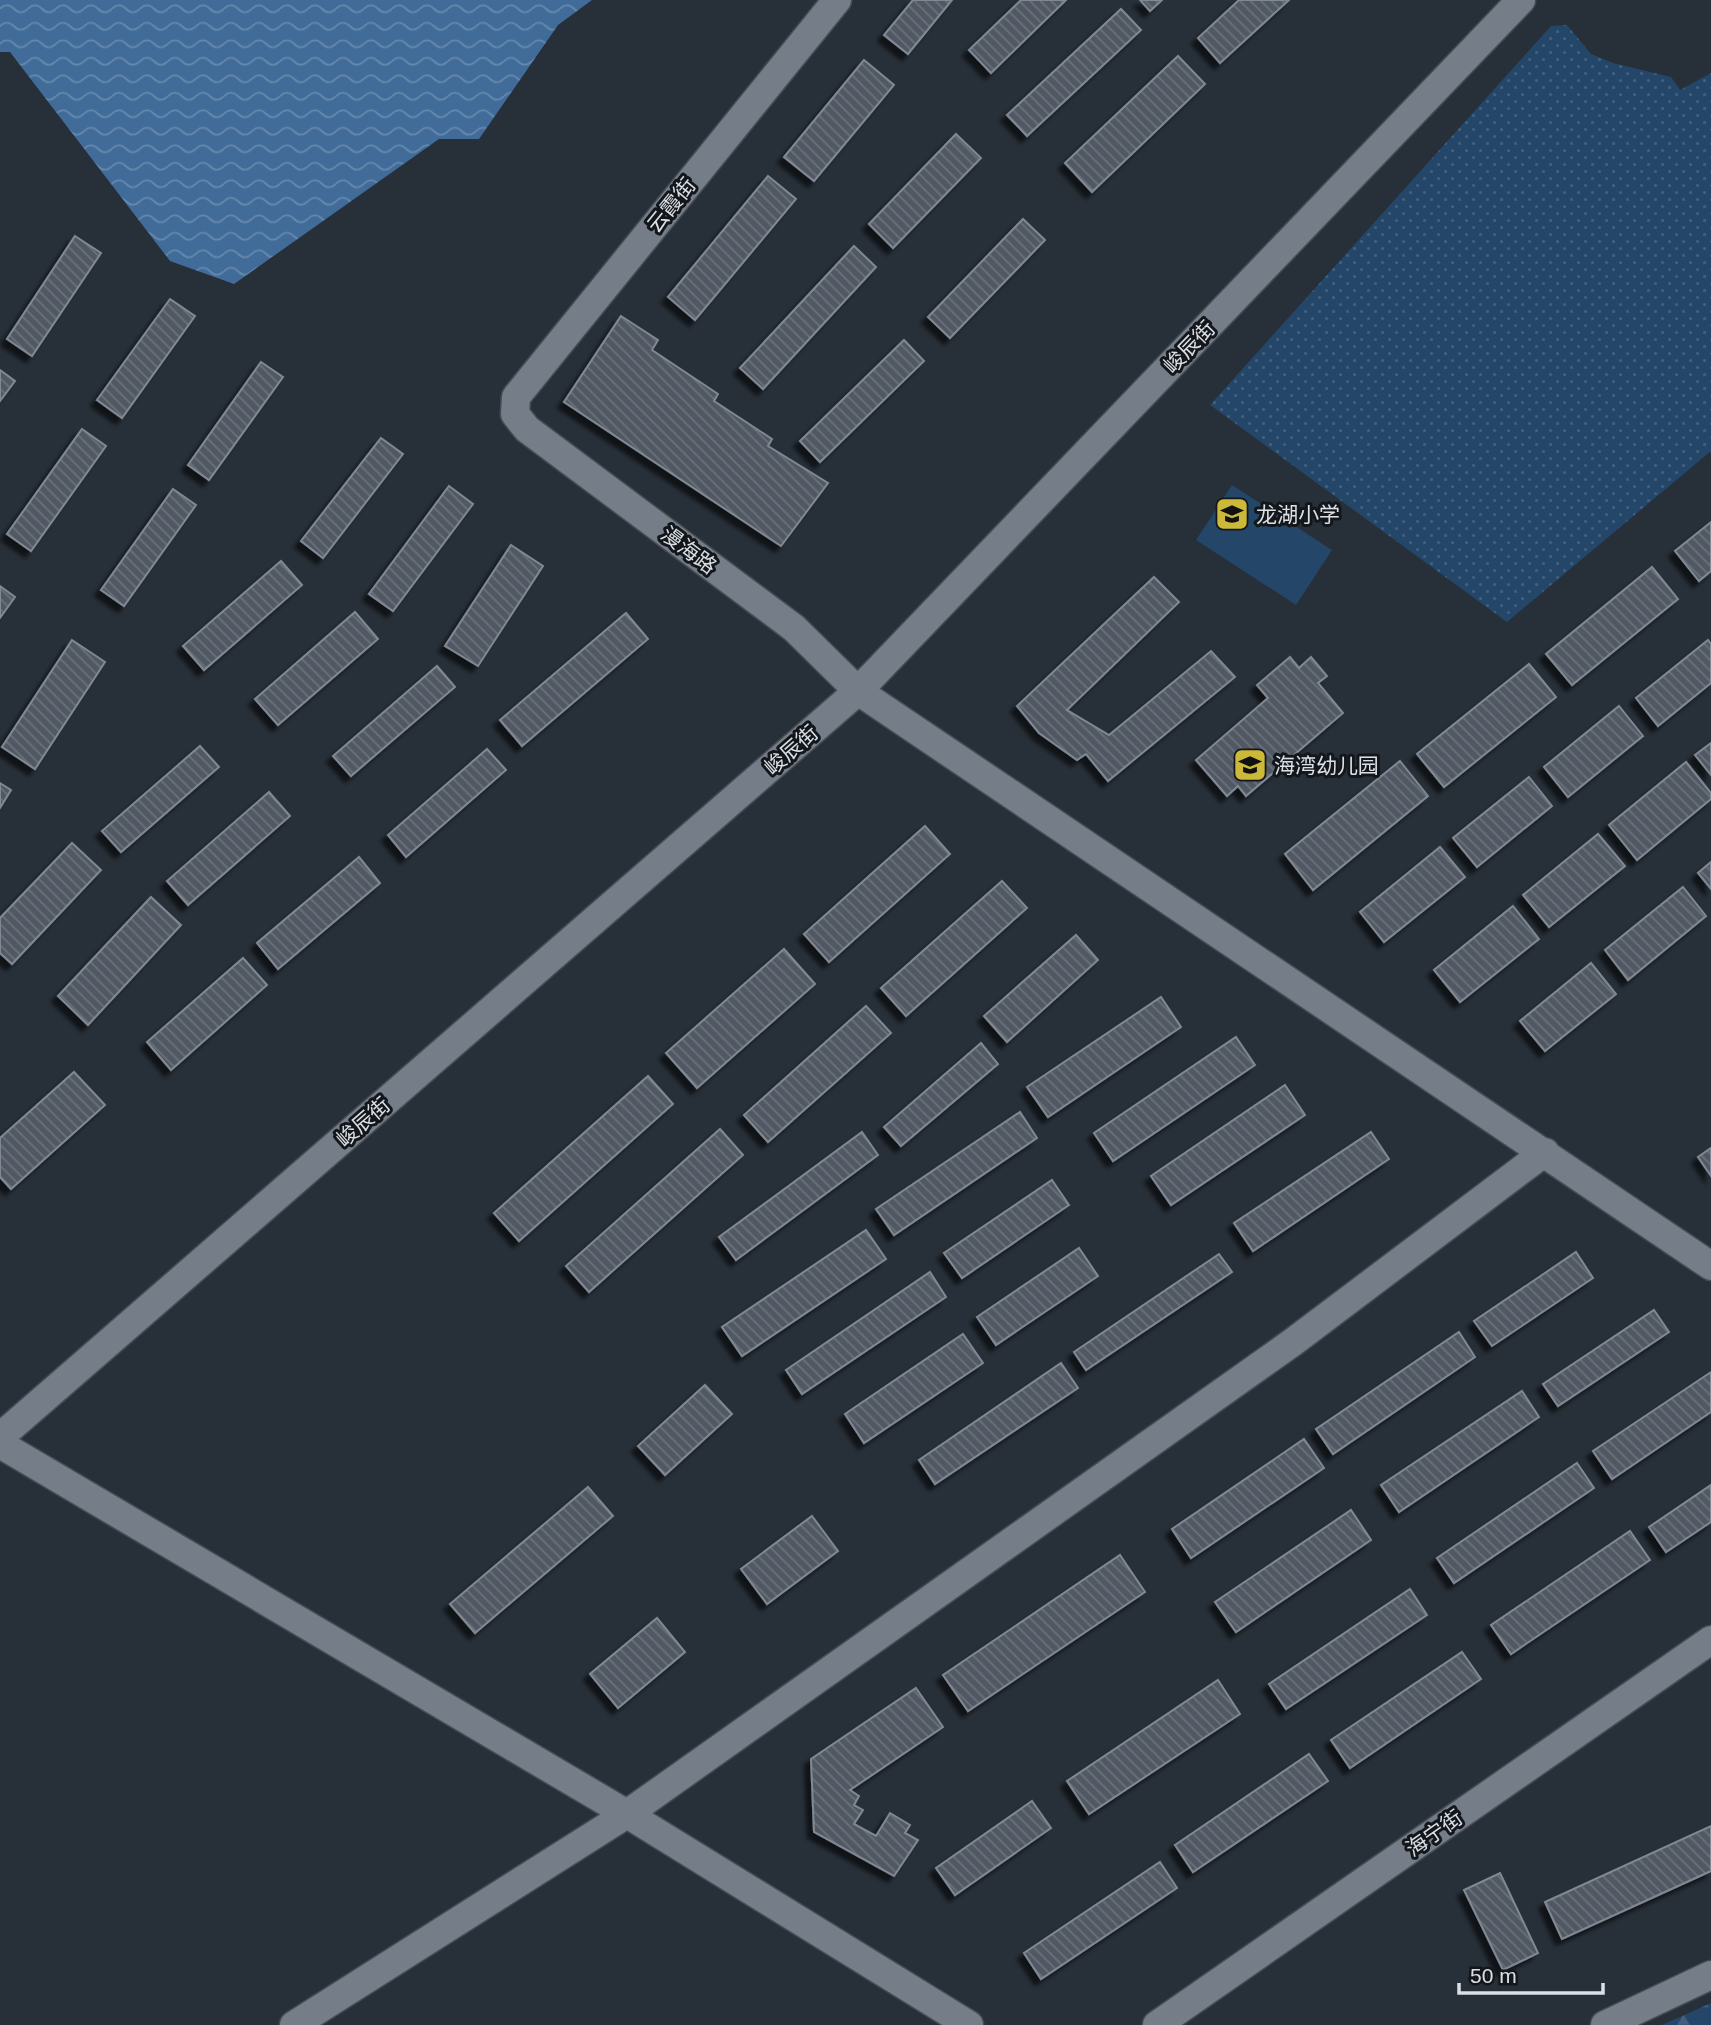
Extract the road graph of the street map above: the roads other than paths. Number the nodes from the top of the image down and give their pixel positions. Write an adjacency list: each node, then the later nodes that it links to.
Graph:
1 (837, 0): 3 (street, 云霞街)
2 (1521, 0): 4 (street, 峻辰街)
3 (515, 414): 4 (street, 漫海路)
4 (858, 691): 5 (street, 漫海路); 7 (street, 峻辰街)
5 (1545, 1152): 6 (street, 漫海路); 10 (street)
6 (1711, 1266)
7 (0, 1437)
8 (0, 1444): 10 (street)
9 (1711, 1640): 14 (street, 海宁街)
10 (626, 1814): 12 (street); 13 (street)
11 (1711, 1975): 15 (street)
12 (294, 2025)
13 (969, 2025)
14 (1157, 2025)
15 (1605, 2025)

